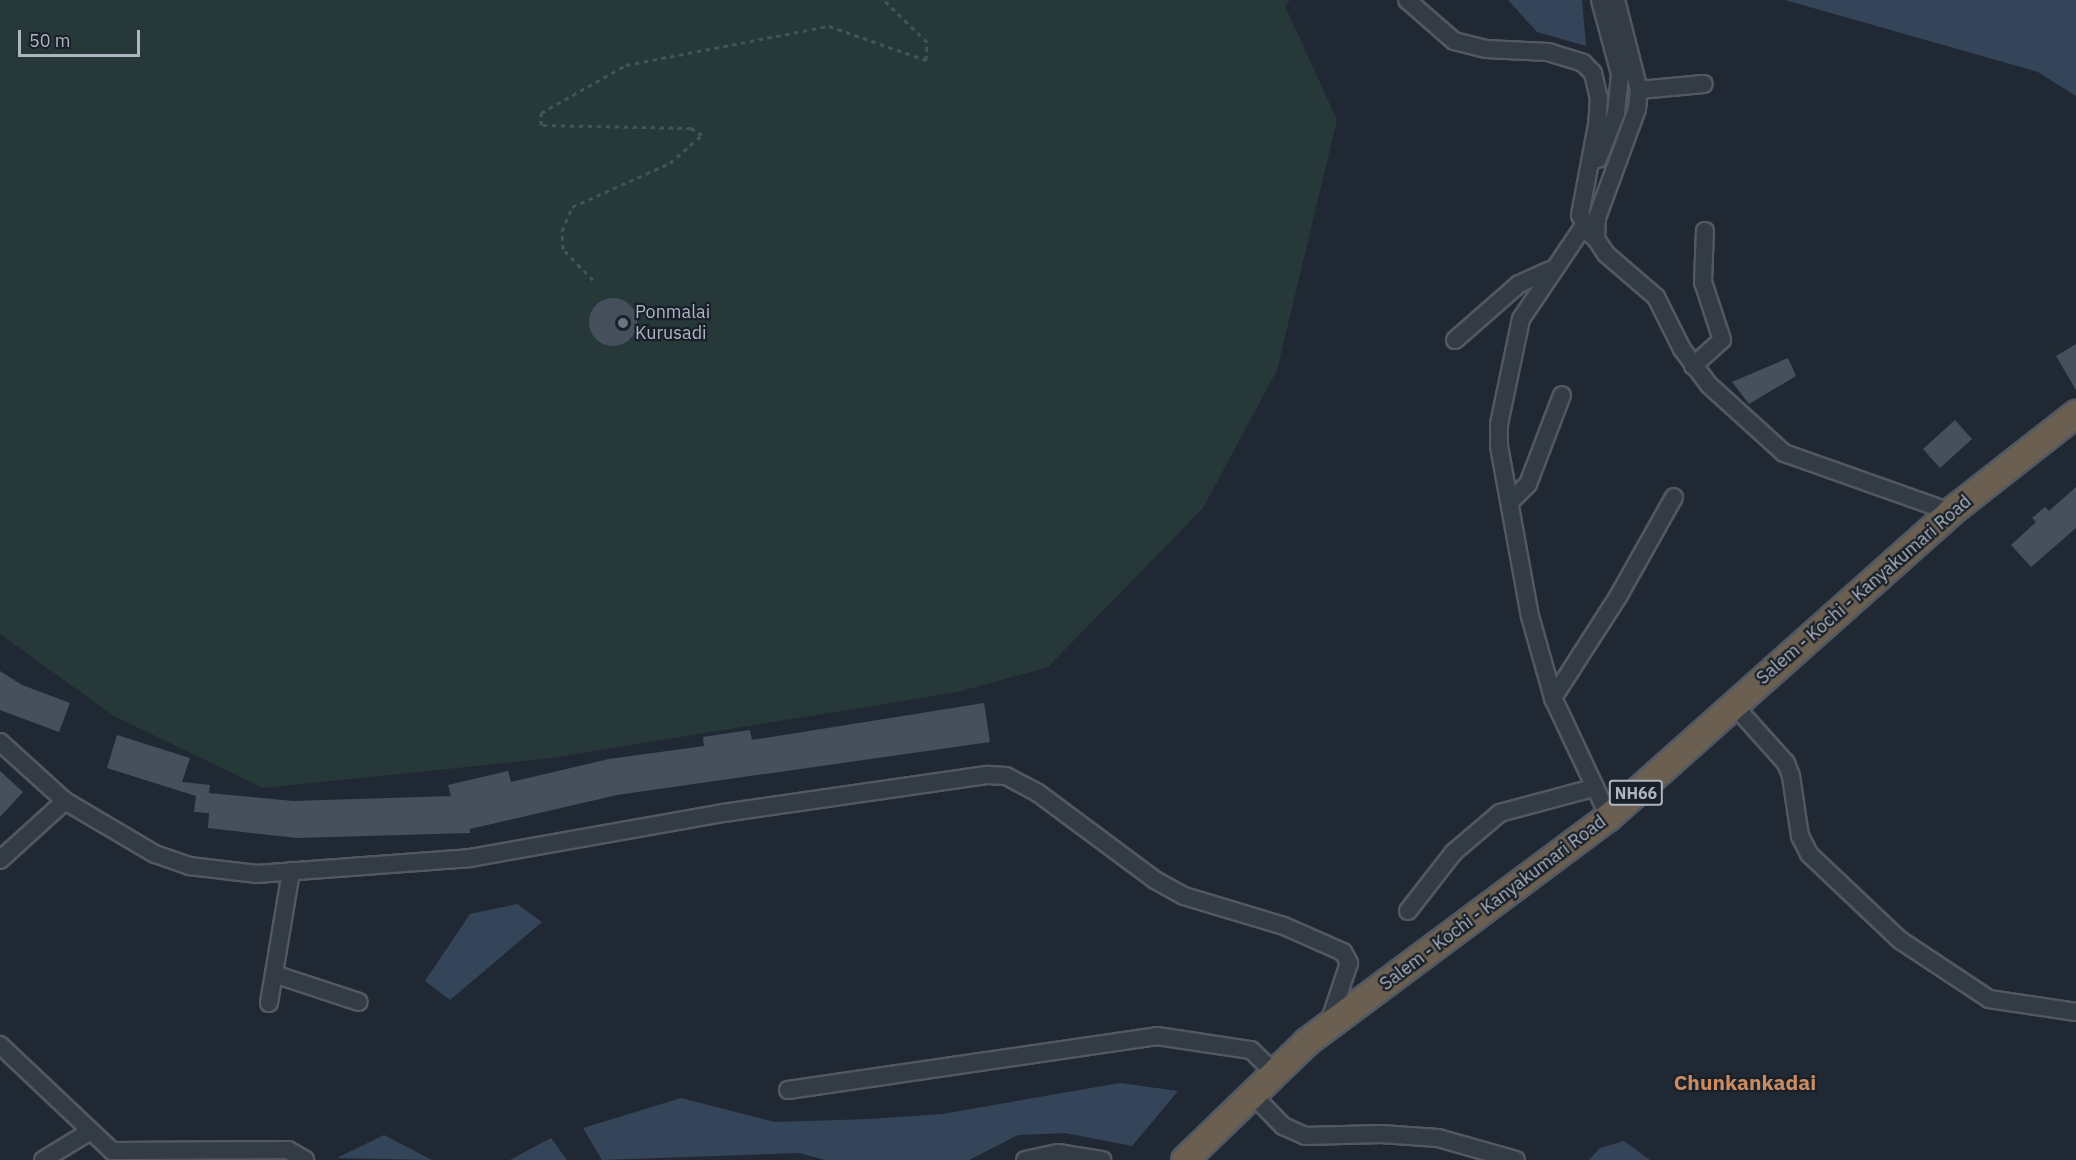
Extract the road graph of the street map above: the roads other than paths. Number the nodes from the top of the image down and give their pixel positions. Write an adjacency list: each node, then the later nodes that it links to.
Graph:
1 (1407, 0): 6 (street)
2 (1600, 0): 6 (street)
3 (1616, 0): 5 (street)
4 (1704, 84): 5 (street)
5 (1639, 90): 9 (street)
6 (1585, 190): 7 (street)
7 (1583, 227): 9 (street); 10 (street)
8 (1705, 231): 12 (street)
9 (1596, 239): 12 (street)
10 (1553, 268): 11 (street); 16 (street)
11 (1455, 340)
12 (1693, 366): 17 (street)
13 (1562, 395): 16 (street)
14 (2076, 414): 17 (highway, Salem - Kochi - Kanyakumari Road / NH66)
15 (1674, 497): 18 (street)
16 (1511, 501): 18 (street)
17 (1951, 512): 19 (highway, Salem - Kochi - Kanyakumari Road / NH66)
18 (1553, 698): 21 (street)
19 (1733, 704): 23 (highway, Salem - Kochi - Kanyakumari Road / NH66); 30 (street)
20 (0, 742): 22 (street)
21 (1593, 788): 23 (street); 26 (street)
22 (65, 801): 24 (street); 25 (street)
23 (1609, 817): 31 (highway, Salem - Kochi - Kanyakumari Road / NH66)
24 (0, 860)
25 (291, 871): 27 (street); 31 (street)
26 (1408, 911)
27 (274, 975): 28 (street); 29 (street)
28 (359, 1002)
29 (268, 1003)
30 (2076, 1012)
31 (1328, 1026): 33 (highway, Salem - Kochi - Kanyakumari Road / NH66)
32 (0, 1045): 36 (street)
33 (1275, 1073): 34 (street); 35 (highway, Salem - Kochi - Kanyakumari Road / NH66)
34 (788, 1090)
35 (1253, 1095): 42 (highway, Salem - Kochi - Kanyakumari Road / NH66); 43 (street)
36 (89, 1132): 37 (street); 38 (street)
37 (130, 1156): 39 (street)
38 (43, 1160)
39 (305, 1160)
40 (1024, 1160): 41 (street)
41 (1101, 1160)
42 (1185, 1160)
43 (1516, 1160)

